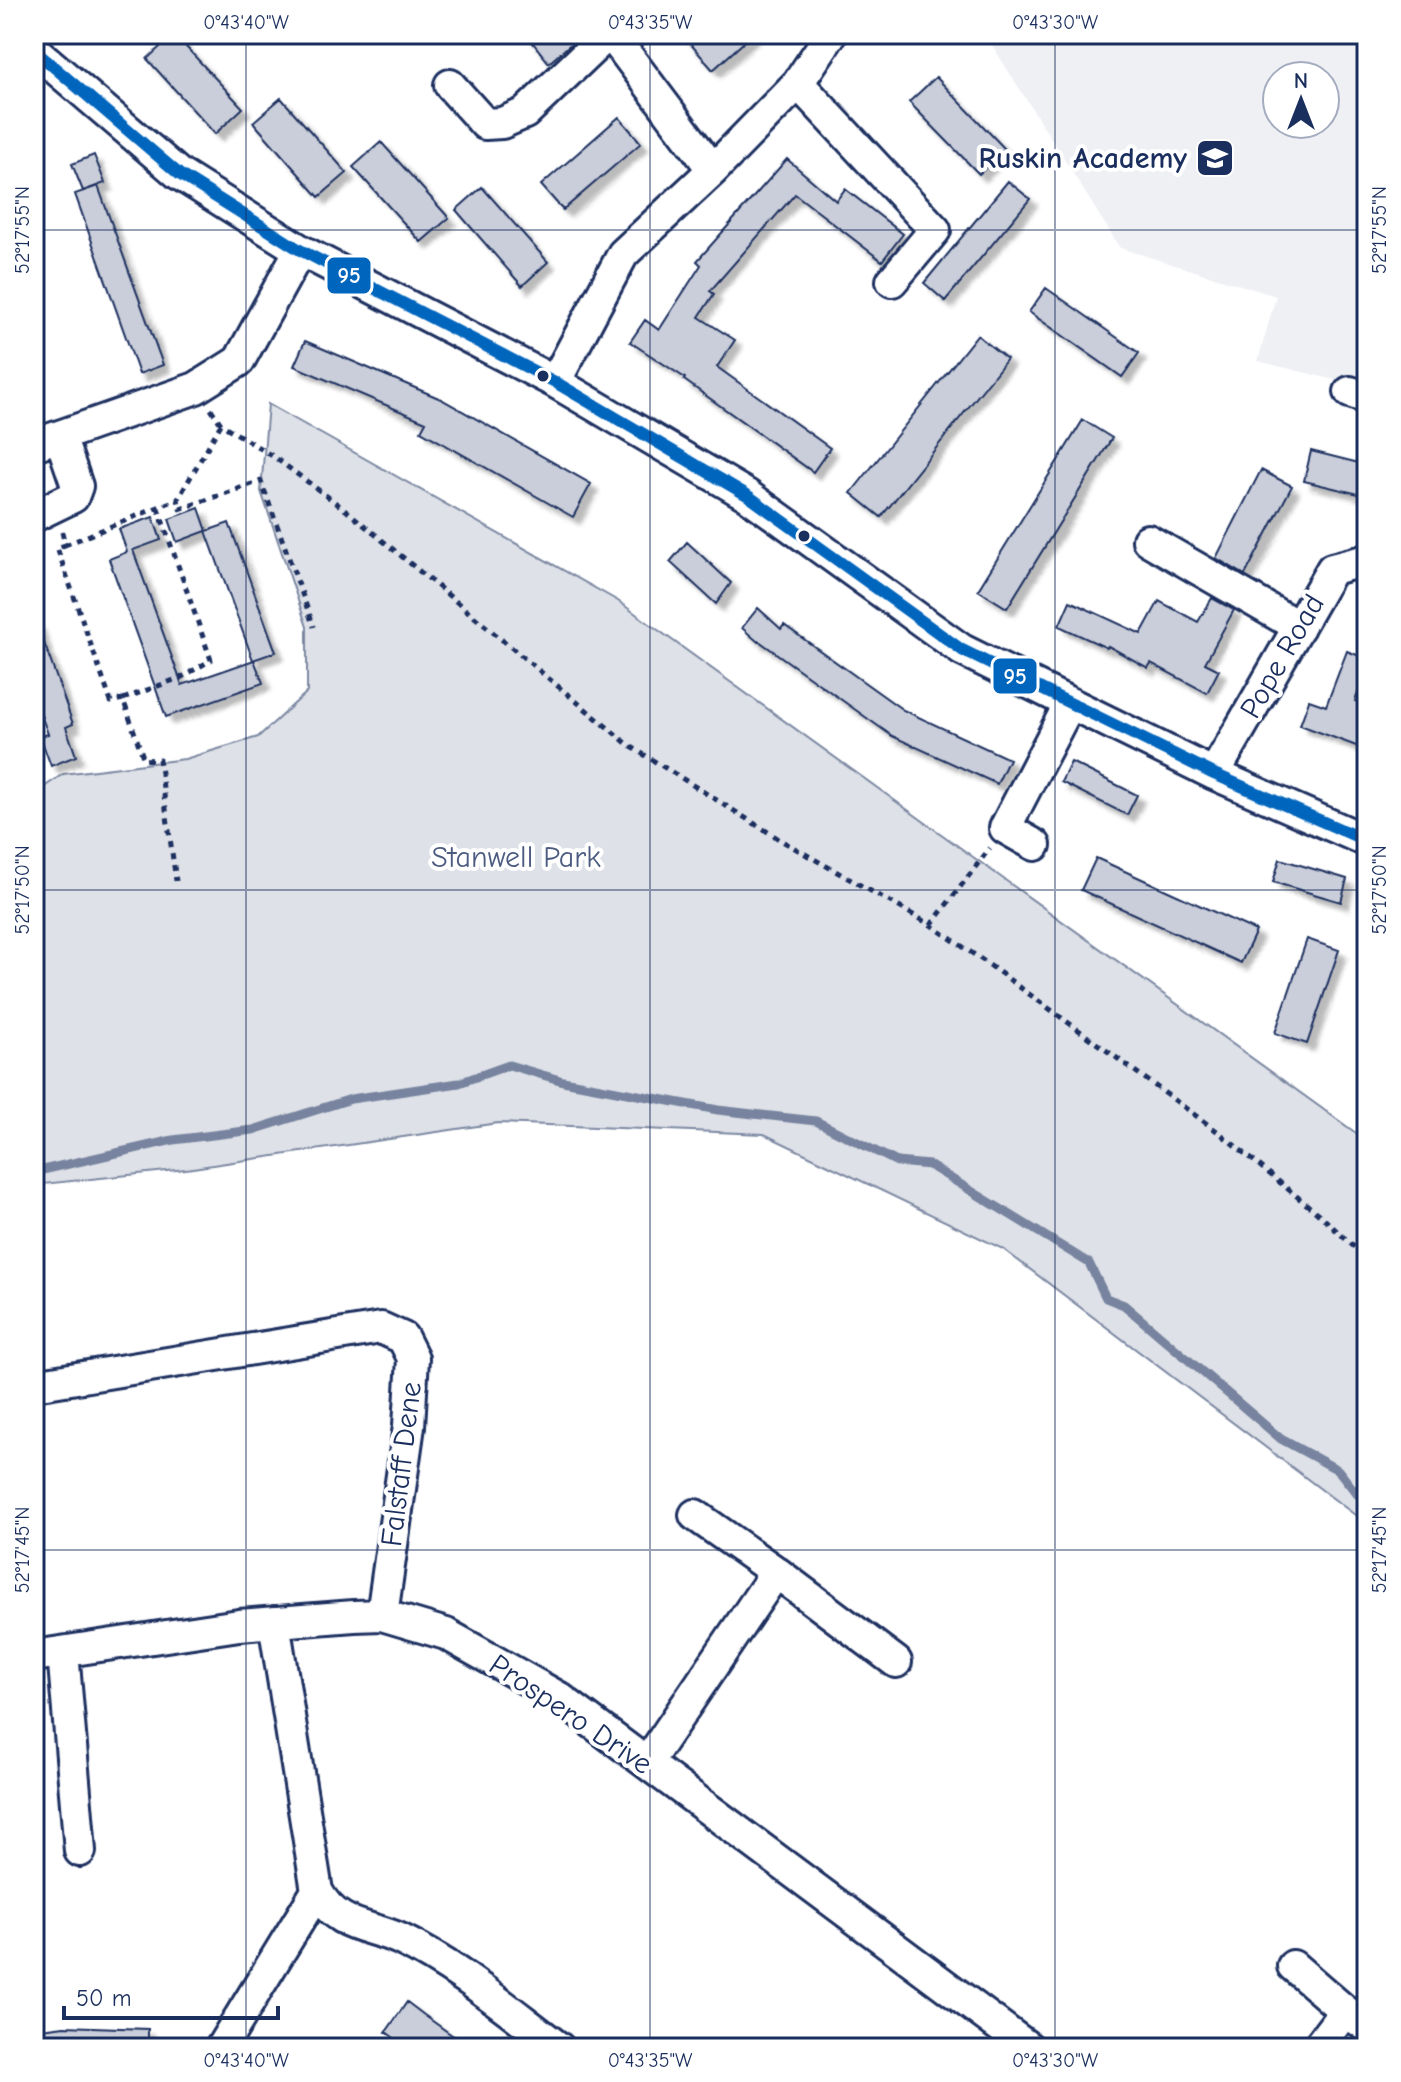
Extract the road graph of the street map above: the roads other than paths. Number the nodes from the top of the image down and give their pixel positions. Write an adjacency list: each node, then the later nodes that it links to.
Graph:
1 (609, 34): 5 (street); 6 (street)
2 (831, 34): 4 (street)
3 (34, 50): 7 (street)
4 (798, 83): 6 (street); 8 (street)
5 (450, 85)
6 (713, 170): 9 (street)
7 (300, 250): 9 (street); 10 (street)
8 (892, 281)
9 (555, 382): 15 (street)
10 (47, 441): 11 (street)
11 (45, 512)
12 (1148, 540): 14 (street)
13 (1367, 560): 14 (street, Pope Road)
14 (1299, 627): 16 (street, Pope Road)
15 (1070, 703): 16 (street); 18 (street)
16 (1214, 774): 17 (street)
17 (1367, 841)
18 (1035, 845)
19 (34, 1385): 22 (street, Falstaff Dene)
20 (695, 1515): 21 (street)
21 (776, 1572): 25 (street); 26 (street)
22 (382, 1615): 23 (street, Prospero Drive); 26 (street, Prospero Drive)
23 (274, 1622): 24 (street, Prospero Drive); 28 (street)
24 (48, 1654): 27 (street)
25 (896, 1662)
26 (647, 1763): 33 (street, Prospero Drive)
27 (80, 1851)
28 (317, 1891): 31 (street); 32 (street)
29 (1293, 1966): 30 (street)
30 (1356, 2018): 34 (street)
31 (221, 2048)
32 (559, 2048)
33 (1029, 2048)
34 (1317, 2048)

